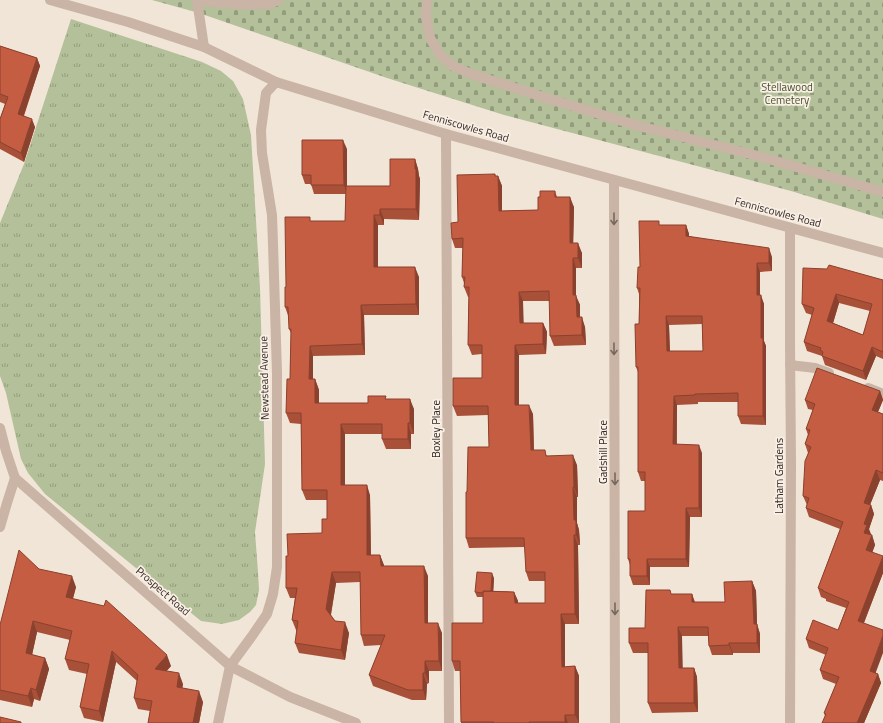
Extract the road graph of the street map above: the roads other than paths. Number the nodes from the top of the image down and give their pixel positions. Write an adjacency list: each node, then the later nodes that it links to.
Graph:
1 (50, 0): 5 (street, Fenniscowles Road)
2 (278, 0): 4 (street)
3 (427, 0): 9 (street)
4 (197, 1): 5 (street)
5 (204, 47): 6 (street, Fenniscowles Road)
6 (276, 82): 7 (street, Fenniscowles Road); 19 (street, Newstead Avenue)
7 (446, 134): 8 (street, Fenniscowles Road); 22 (street, Boxley Place)
8 (614, 180): 10 (street, Fenniscowles Road); 23 (street, Gadshill Place, one-way to 23)
9 (883, 192)
10 (790, 228): 11 (street, Fenniscowles Road); 12 (street, Latham Gardens)
11 (883, 253)
12 (790, 365): 13 (street); 24 (street, Latham Gardens)
13 (840, 377)
14 (861, 385): 15 (street)
15 (883, 394)
16 (0, 428): 17 (street, Prospect Road)
17 (16, 478): 18 (street); 19 (street, Prospect Road)
18 (0, 527)
19 (230, 666): 20 (street); 21 (street, Prospect Road)
20 (218, 723)
21 (356, 723)
22 (449, 723)
23 (615, 723)
24 (790, 723)

